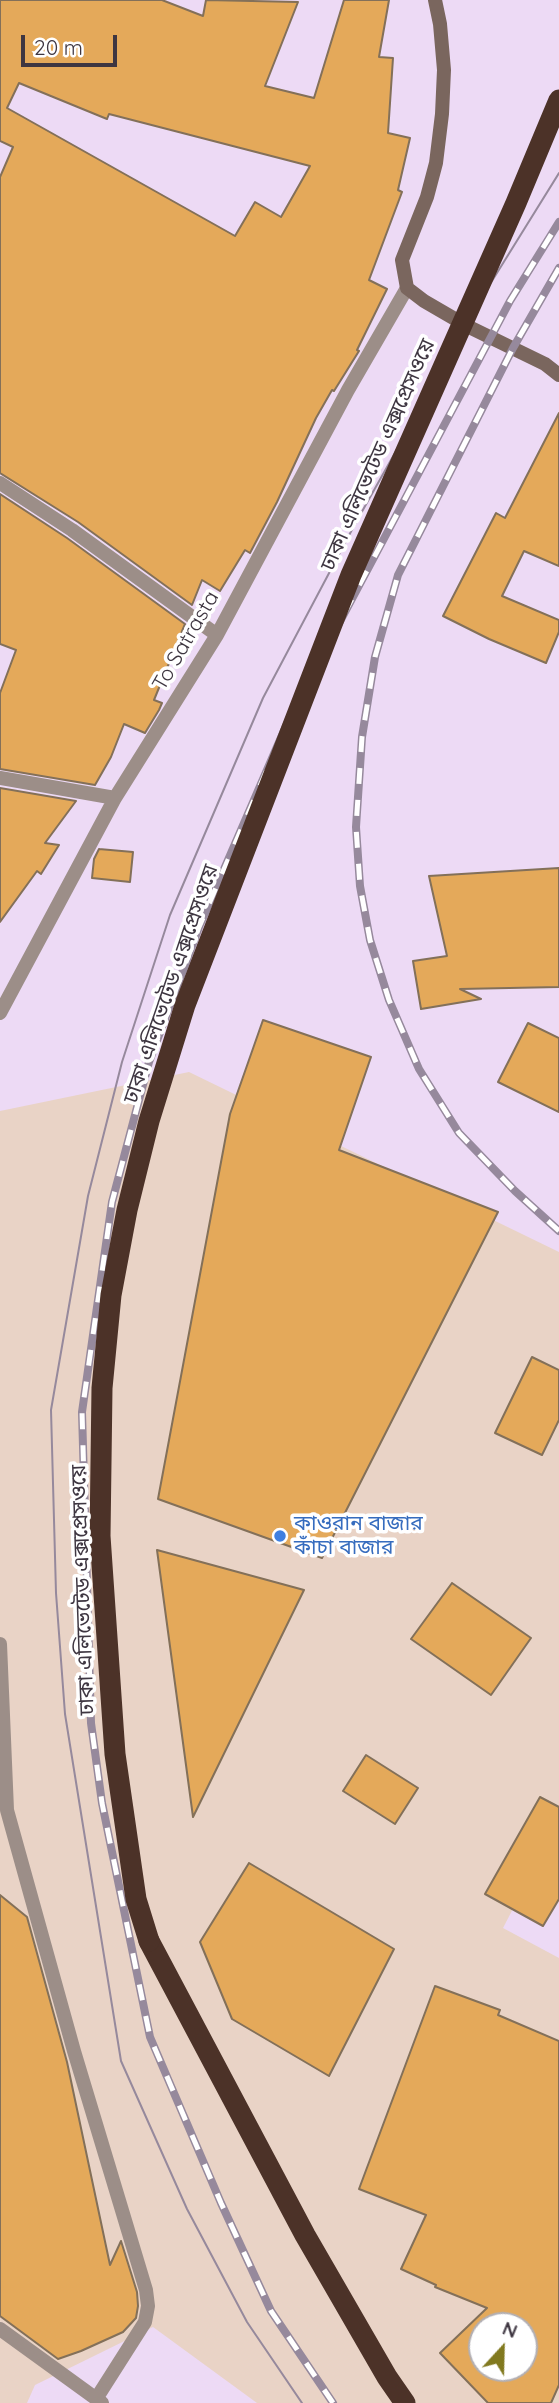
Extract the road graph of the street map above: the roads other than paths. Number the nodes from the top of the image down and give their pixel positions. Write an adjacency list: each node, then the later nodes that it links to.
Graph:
1 (435, 0): 3 (street)
2 (559, 100): 15 (highway, ঢাকা এলিভেটেড এক্সপ্রেসওয়ে, bridge)
3 (407, 288): 4 (street); 7 (street, To Satrasta)
4 (552, 365): 5 (street)
5 (559, 376)
6 (0, 483): 7 (street)
7 (217, 635): 9 (street, To Satrasta)
8 (0, 778): 9 (street)
9 (115, 798): 10 (street, To Satrasta)
10 (0, 1013)
11 (0, 1644): 12 (street)
12 (3, 1810): 14 (street)
13 (0, 2329): 14 (street)
14 (99, 2401)
15 (405, 2403)

